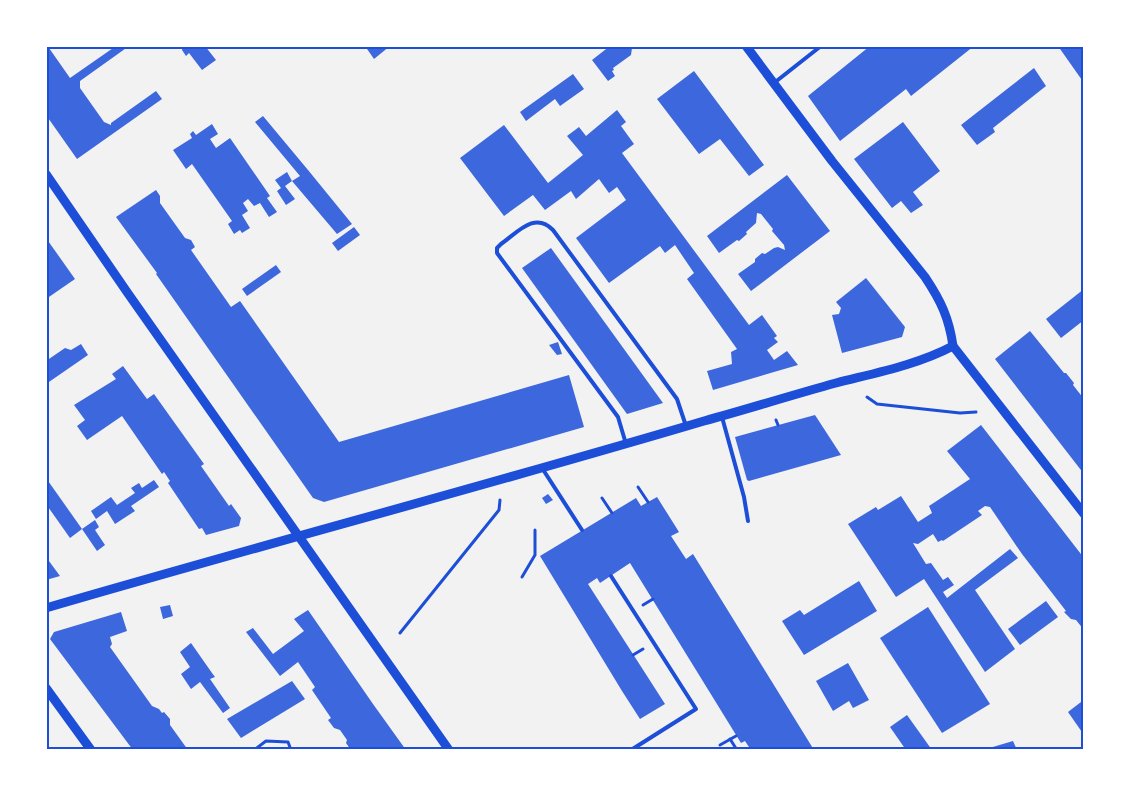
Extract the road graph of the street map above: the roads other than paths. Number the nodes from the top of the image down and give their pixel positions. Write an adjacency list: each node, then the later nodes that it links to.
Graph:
1 (746, 46): 3 (street)
2 (821, 46): 3 (lane)
3 (773, 83): 5 (street)
4 (46, 174): 13 (street)
5 (953, 346): 6 (street); 10 (street)
6 (722, 416): 7 (street); 11 (lane)
7 (686, 427): 8 (street); 8 (lane)
8 (626, 444): 9 (street)
9 (542, 468): 12 (lane); 13 (street)
10 (1084, 514)
11 (748, 521)
12 (582, 530)
13 (298, 536): 15 (street); 18 (street)
14 (611, 576): 19 (lane)
15 (46, 608)
16 (46, 688): 17 (street)
17 (91, 750)
18 (449, 750)
19 (631, 750)

